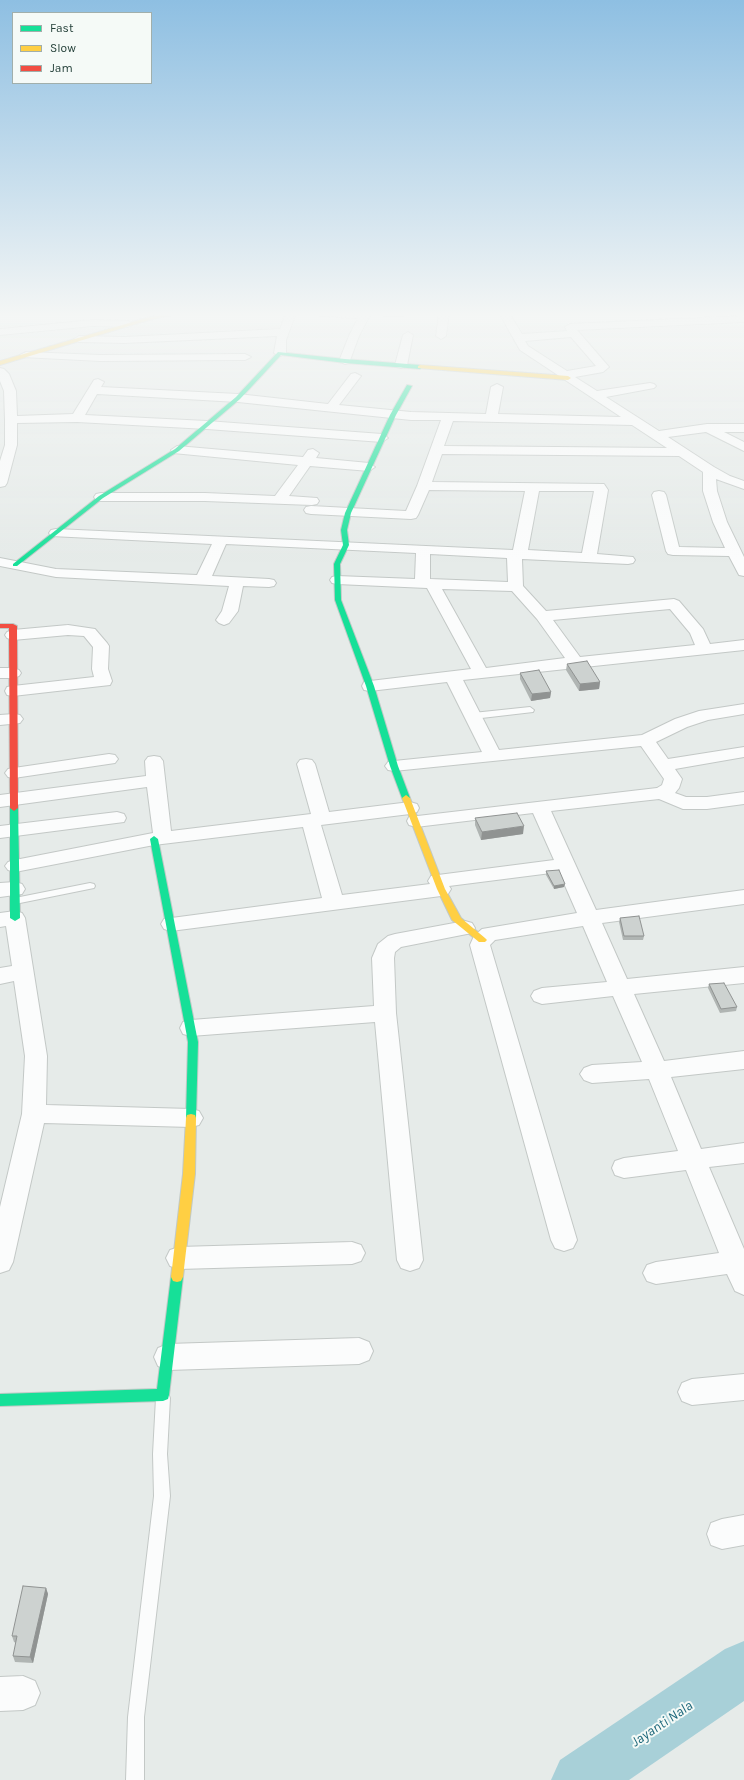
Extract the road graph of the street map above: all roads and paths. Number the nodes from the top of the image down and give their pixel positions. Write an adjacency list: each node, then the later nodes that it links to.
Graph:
1 (10, 396): 15 (street)
2 (90, 396): 13 (street)
3 (215, 396): 8 (street)
4 (340, 396): 9 (street)
5 (403, 396): 11 (street)
6 (495, 396): 14 (street)
7 (594, 396): 16 (street)
8 (238, 398): 9 (street); 17 (street)
9 (331, 408): 10 (street)
10 (351, 411): 11 (street); 20 (street)
11 (393, 414): 12 (street); 22 (street)
12 (448, 417): 14 (street); 25 (street)
13 (77, 418): 15 (street); 17 (street)
14 (491, 418): 16 (street)
15 (11, 420): 30 (street)
16 (633, 421): 21 (street)
17 (207, 425): 20 (street); 24 (street)
18 (707, 428): 19 (street); 21 (street); 23 (street)
19 (744, 428)
20 (330, 435): 22 (street); 27 (street)
21 (658, 435): 26 (street)
22 (382, 438): 28 (street)
23 (744, 447)
24 (177, 450): 27 (street); 35 (street)
25 (437, 450): 26 (street); 32 (street)
26 (681, 452): 29 (street)
27 (306, 461): 28 (street); 36 (street)
28 (369, 467): 37 (street)
29 (710, 470): 31 (street); 44 (street)
30 (1, 476)
31 (744, 485)
32 (424, 486): 33 (street); 38 (street)
33 (533, 486): 45 (street); 46 (street)
34 (659, 495): 44 (street)
35 (101, 497): 36 (street); 39 (street)
36 (279, 500): 37 (street)
37 (348, 513): 38 (street); 42 (street)
38 (411, 515): 40 (street)
39 (56, 534): 41 (street); 49 (street)
40 (407, 539): 42 (street); 43 (street)
41 (221, 540): 42 (street); 52 (street)
42 (346, 545): 51 (street)
43 (423, 549): 45 (street); 55 (street)
44 (733, 552): 50 (street)
45 (517, 554): 46 (street); 56 (street)
46 (589, 557): 47 (street)
47 (628, 560)
48 (0, 562): 49 (street)
49 (15, 565): 52 (street)
50 (744, 572)
51 (337, 580): 55 (street); 66 (street)
52 (202, 581): 53 (street)
53 (237, 582): 54 (street); 58 (street)
54 (269, 583)
55 (428, 584): 56 (street); 64 (street)
56 (516, 587): 57 (street)
57 (542, 616): 61 (street); 62 (street)
58 (224, 620)
59 (7, 631): 63 (street); 67 (street)
60 (744, 645): 61 (street)
61 (704, 648): 62 (street)
62 (576, 662): 64 (street)
63 (7, 673): 67 (street)
64 (481, 673): 65 (street)
65 (453, 677): 66 (street); 70 (street)
66 (370, 686): 79 (street)
67 (13, 691): 71 (street)
68 (744, 709): 72 (street)
69 (530, 710): 70 (lane)
70 (473, 716): 74 (street)
71 (7, 719): 80 (street)
72 (646, 740): 74 (street); 78 (street)
73 (744, 752): 78 (street)
74 (493, 755): 79 (street)
75 (109, 759): 80 (street)
76 (154, 761): 81 (street)
77 (306, 764): 88 (street)
78 (664, 765): 82 (street)
79 (394, 766): 86 (street)
80 (14, 773): 83 (street)
81 (156, 780): 83 (street); 90 (street)
82 (661, 793): 84 (street); 85 (street)
83 (7, 800): 89 (street)
84 (742, 801)
85 (540, 807): 86 (street); 91 (street)
86 (413, 814): 88 (street); 93 (street)
87 (117, 818): 89 (street)
88 (315, 819): 90 (street); 96 (street)
89 (7, 831): 92 (street)
90 (159, 838): 92 (street); 99 (street)
91 (567, 865): 93 (street); 98 (street)
92 (15, 866): 97 (street)
93 (439, 885): 96 (street); 100 (street)
94 (90, 886): 97 (lane)
95 (744, 897): 98 (street)
96 (334, 903): 99 (street)
97 (9, 904): 101 (street)
98 (590, 918): 100 (street); 104 (street)
99 (171, 924): 107 (street)
100 (474, 934): 106 (street); 116 (street)
101 (23, 972): 103 (street); 111 (street)
102 (744, 975): 104 (street)
103 (0, 976)
104 (622, 988): 105 (street); 109 (street)
105 (542, 996)
106 (385, 1012): 107 (street); 119 (street)
107 (191, 1028): 112 (street)
108 (744, 1060): 109 (street)
109 (657, 1070): 110 (street); 114 (street)
110 (592, 1074)
111 (34, 1114): 112 (street); 120 (street)
112 (191, 1118): 118 (street)
113 (744, 1153): 114 (street)
114 (693, 1160): 115 (street); 121 (street)
115 (624, 1168)
116 (564, 1240)
117 (352, 1253): 118 (street)
118 (179, 1258): 124 (street)
119 (410, 1260)
120 (0, 1262)
121 (741, 1268): 122 (street)
122 (656, 1273)
123 (359, 1351): 124 (street)
124 (168, 1357): 127 (street)
125 (744, 1387): 126 (street)
126 (692, 1392)
127 (163, 1395): 128 (street); 129 (lane)
128 (0, 1400)
129 (135, 1780)

